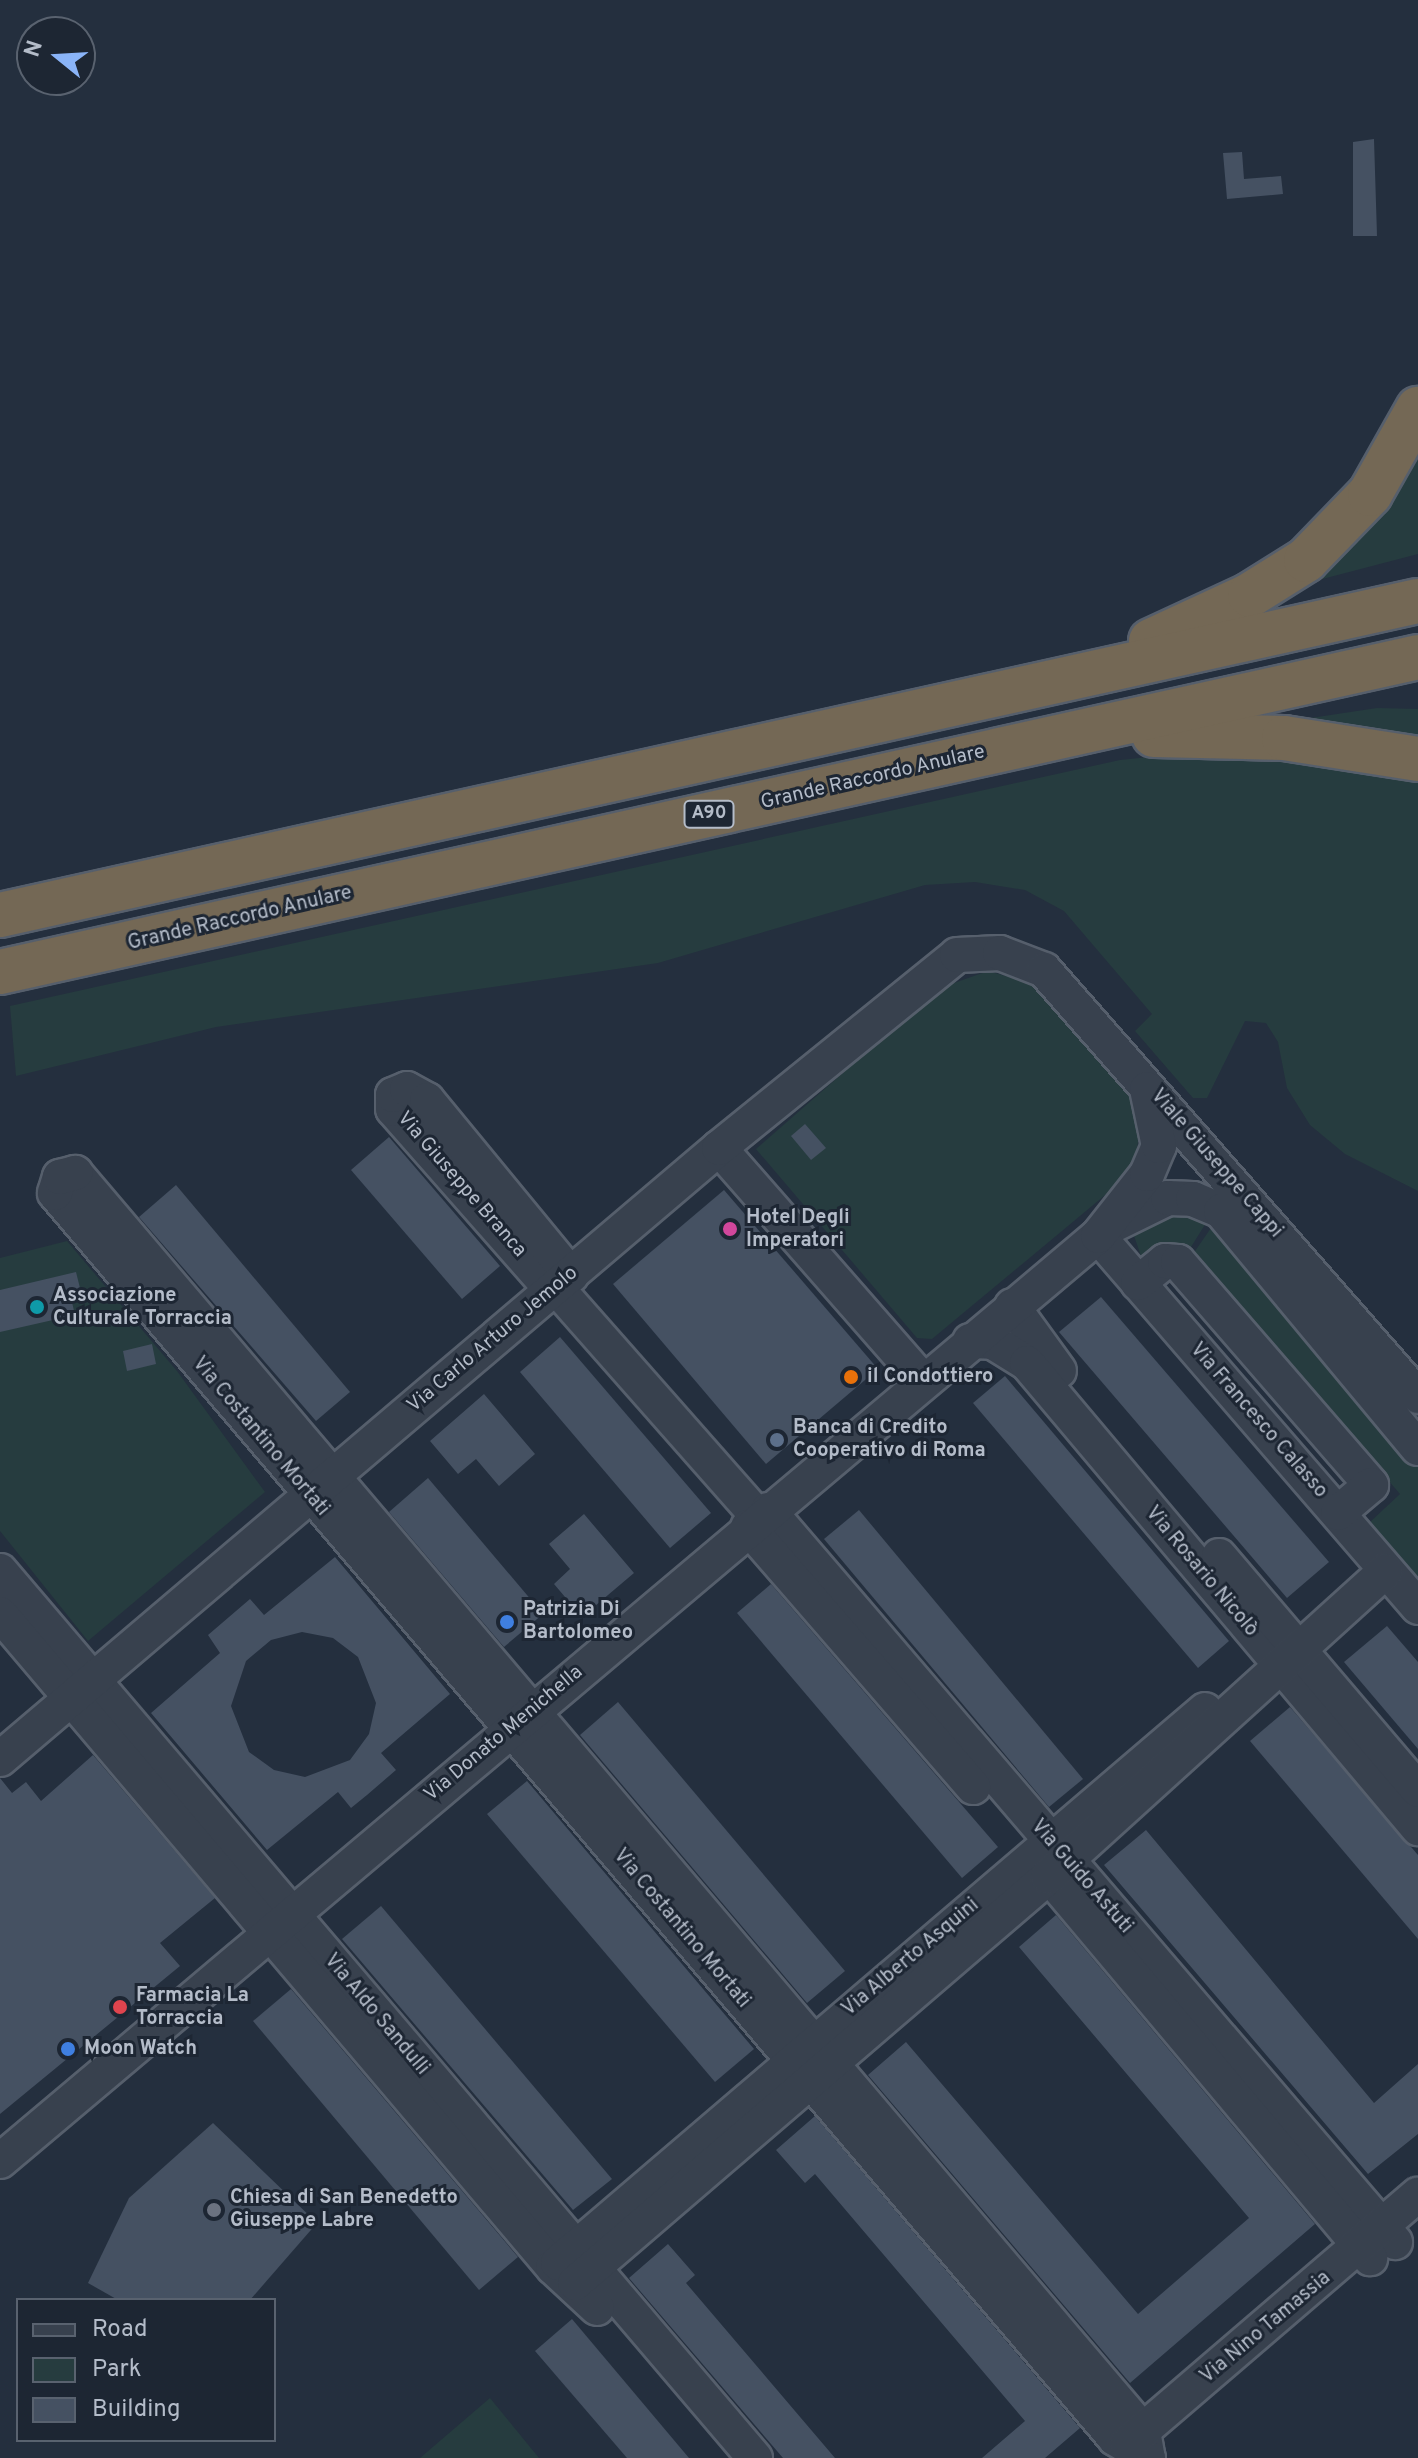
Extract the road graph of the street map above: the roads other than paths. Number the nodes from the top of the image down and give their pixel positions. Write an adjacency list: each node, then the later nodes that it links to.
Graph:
1 (1418, 409): 4 (highway)
2 (1418, 601): 4 (highway)
3 (1418, 657): 5 (highway, Grande Raccordo Anulare / A90)
4 (1059, 681): 7 (highway)
5 (1012, 747): 6 (highway); 9 (highway, Grande Raccordo Anulare / A90)
6 (1418, 759)
7 (0, 915)
8 (1000, 953): 10 (street, Viale Giuseppe Cappi); 11 (street, Via Carlo Arturo Jemolo)
9 (0, 972)
10 (1145, 1084): 12 (street, Via Donato Menichella); 17 (street, Viale Giuseppe Cappi)
11 (719, 1148): 13 (street, Via Carlo Arturo Jemolo); 16 (street)
12 (1098, 1236): 14 (street, Via Donato Menichella); 18 (street, Viale Giuseppe Cappi); 22 (street, Via Francesco Calasso)
13 (564, 1289): 13 (street, Via Giuseppe Branca); 19 (street, Via Carlo Arturo Jemolo); 20 (street, Via Guido Astuti)
14 (1012, 1306): 15 (street, Via Donato Menichella); 25 (street, Via Rosario Nicolò)
15 (970, 1341): 16 (street, Via Donato Menichella); 25 (street, Via Rosario Nicolò)
16 (921, 1379): 20 (street, Via Donato Menichella)
17 (1418, 1396)
18 (1418, 1448)
19 (320, 1489): 19 (street, Via Costantino Mortati); 26 (street, Via Carlo Arturo Jemolo); 27 (street, Via Costantino Mortati)
20 (758, 1518): 27 (street, Via Donato Menichella); 31 (street, Via Guido Astuti)
21 (0, 1571): 26 (street, Via Aldo Sandulli)
22 (1386, 1571): 23 (street, Via Francesco Calasso); 25 (street, Via Alberto Asquini)
23 (1418, 1607)
24 (0, 1614): 26 (street, Via Aldo Sandulli)
25 (1289, 1657): 29 (street, Via Rosario Nicolò); 30 (street, Via Rosario Nicolò); 31 (street, Via Alberto Asquini)
26 (83, 1691): 28 (street, Via Carlo Arturo Jemolo); 32 (street, Via Aldo Sandulli)
27 (520, 1722): 32 (street, Via Donato Menichella); 33 (street, Via Costantino Mortati)
28 (0, 1759)
29 (1418, 1790)
30 (1418, 1828)
31 (1049, 1858): 33 (street, Via Alberto Asquini); 36 (street, Via Guido Astuti)
32 (281, 1923): 34 (street, Via Donato Menichella); 37 (street, Via Aldo Sandulli)
33 (810, 2062): 37 (street, Via Alberto Asquini); 38 (street, Via Costantino Mortati)
34 (0, 2161)
35 (1418, 2195): 36 (street, Via Nino Tamassia)
36 (1385, 2239): 38 (street, Via Nino Tamassia)
37 (573, 2267): 39 (street, Via Aldo Sandulli); 40 (street, Via Aldo Sandulli)
38 (1131, 2449)
39 (725, 2458)
40 (755, 2458)

